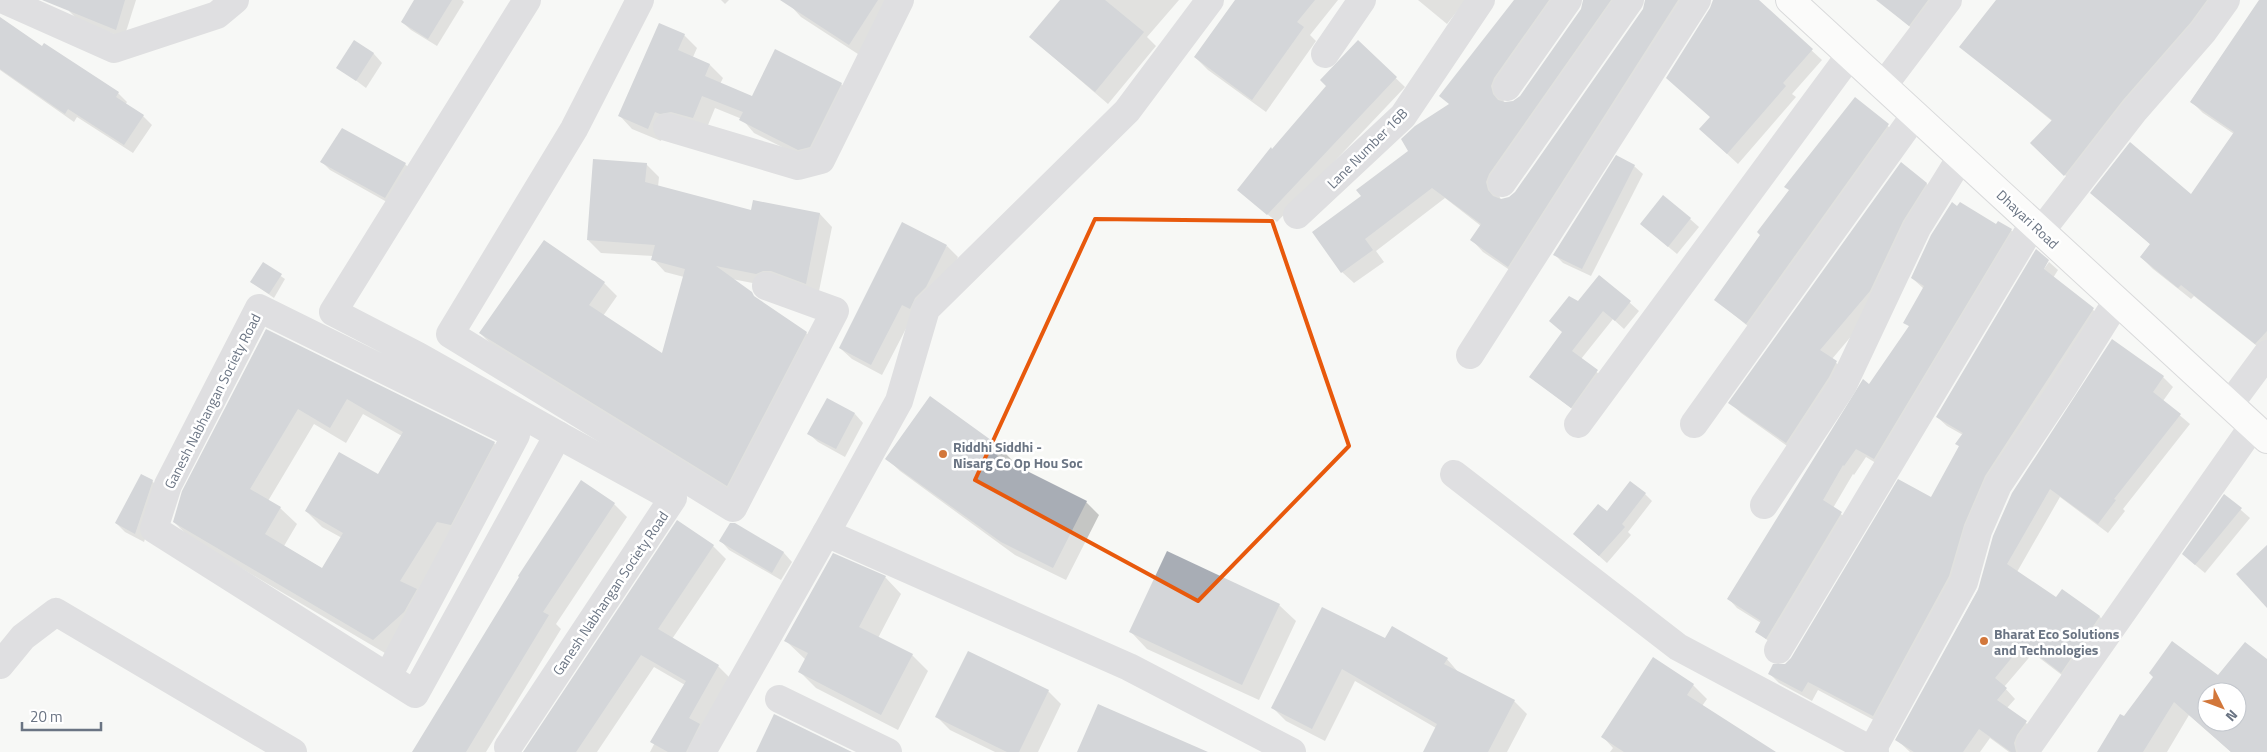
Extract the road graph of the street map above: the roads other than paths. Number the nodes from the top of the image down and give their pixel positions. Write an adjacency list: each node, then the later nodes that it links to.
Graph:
1 (4, 0): 2 (street)
2 (235, 0)
3 (527, 0): 29 (street, Ganesh Nabhangan Society Road)
4 (640, 0): 25 (street)
5 (900, 0): 20 (street)
6 (1210, 0): 38 (street)
7 (1362, 0): 15 (street)
8 (1481, 0): 23 (street, Lane Number 16B)
9 (1568, 0): 18 (street)
10 (1630, 0): 22 (street)
11 (1697, 0): 28 (street)
12 (1790, 0): 16 (main road, Dhayari Road)
13 (1948, 0): 17 (street)
14 (2226, 0): 24 (street)
15 (1325, 54)
16 (1850, 55): 17 (main road, Dhayari Road); 32 (street)
17 (1883, 86): 19 (main road, Dhayari Road)
18 (1507, 87)
19 (1915, 115): 21 (main road, Dhayari Road); 33 (street)
20 (667, 127)
21 (1961, 157): 24 (main road, Dhayari Road); 37 (street)
22 (1502, 183)
23 (1297, 215)
24 (2041, 231): 26 (main road, Dhayari Road); 39 (street)
25 (766, 286)
26 (2117, 300): 31 (main road, Dhayari Road); 45 (street)
27 (2267, 354): 31 (street)
28 (1470, 355)
29 (418, 356): 30 (street); 35 (street, Ganesh Nabhangan Society Road)
30 (404, 380): 41 (street, Ganesh Nabhangan Society Road); 41 (street, Ganesh Nabhangan Society Road)
31 (2230, 404): 34 (main road, Dhayari Road)
32 (1578, 424)
33 (1694, 424)
34 (2260, 432): 43 (street)
35 (558, 435): 41 (street, Ganesh Nabhangan Society Road); 44 (street, Ganesh Nabhangan Society Road)
36 (1454, 474): 45 (street)
37 (1764, 505)
38 (826, 533): 47 (street); 49 (street)
39 (1778, 650)
40 (0, 666): 46 (street)
41 (388, 676)
42 (779, 698): 48 (street)
43 (2030, 744)
44 (508, 748)
45 (1873, 751)
46 (293, 752)
47 (702, 752)
48 (888, 752)
49 (1292, 752)

